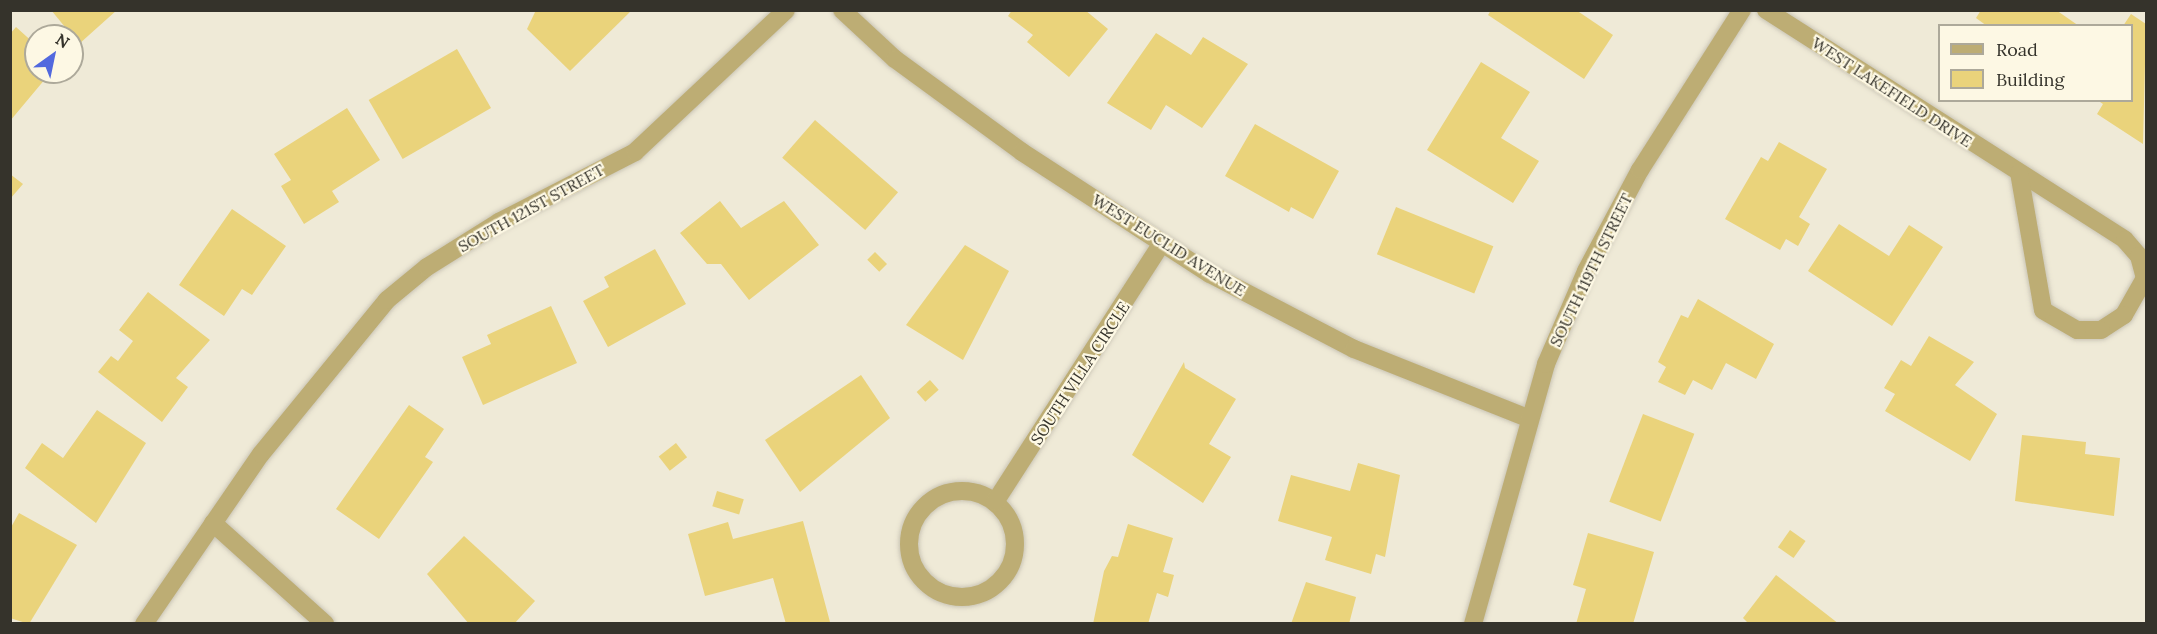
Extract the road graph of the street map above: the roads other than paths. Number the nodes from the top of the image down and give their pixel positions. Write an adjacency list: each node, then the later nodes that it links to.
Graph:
1 (786, 10): 9 (street, SOUTH 121ST STREET)
2 (842, 10): 6 (street, WEST EUCLID AVENUE)
3 (1742, 10): 7 (street, SOUTH 119TH STREET)
4 (1766, 10): 5 (street, WEST LAKEFIELD DRIVE)
5 (2019, 172): 5 (street, WEST LAKEFIELD DRIVE)
6 (1162, 243): 7 (street, WEST EUCLID AVENUE); 8 (street, SOUTH VILLA CIRCLE)
7 (1530, 419): 12 (street, SOUTH 119TH STREET)
8 (995, 502): 8 (street)
9 (213, 523): 10 (street, SOUTH 121ST STREET); 11 (street)
10 (144, 624)
11 (325, 624)
12 (1473, 624)

